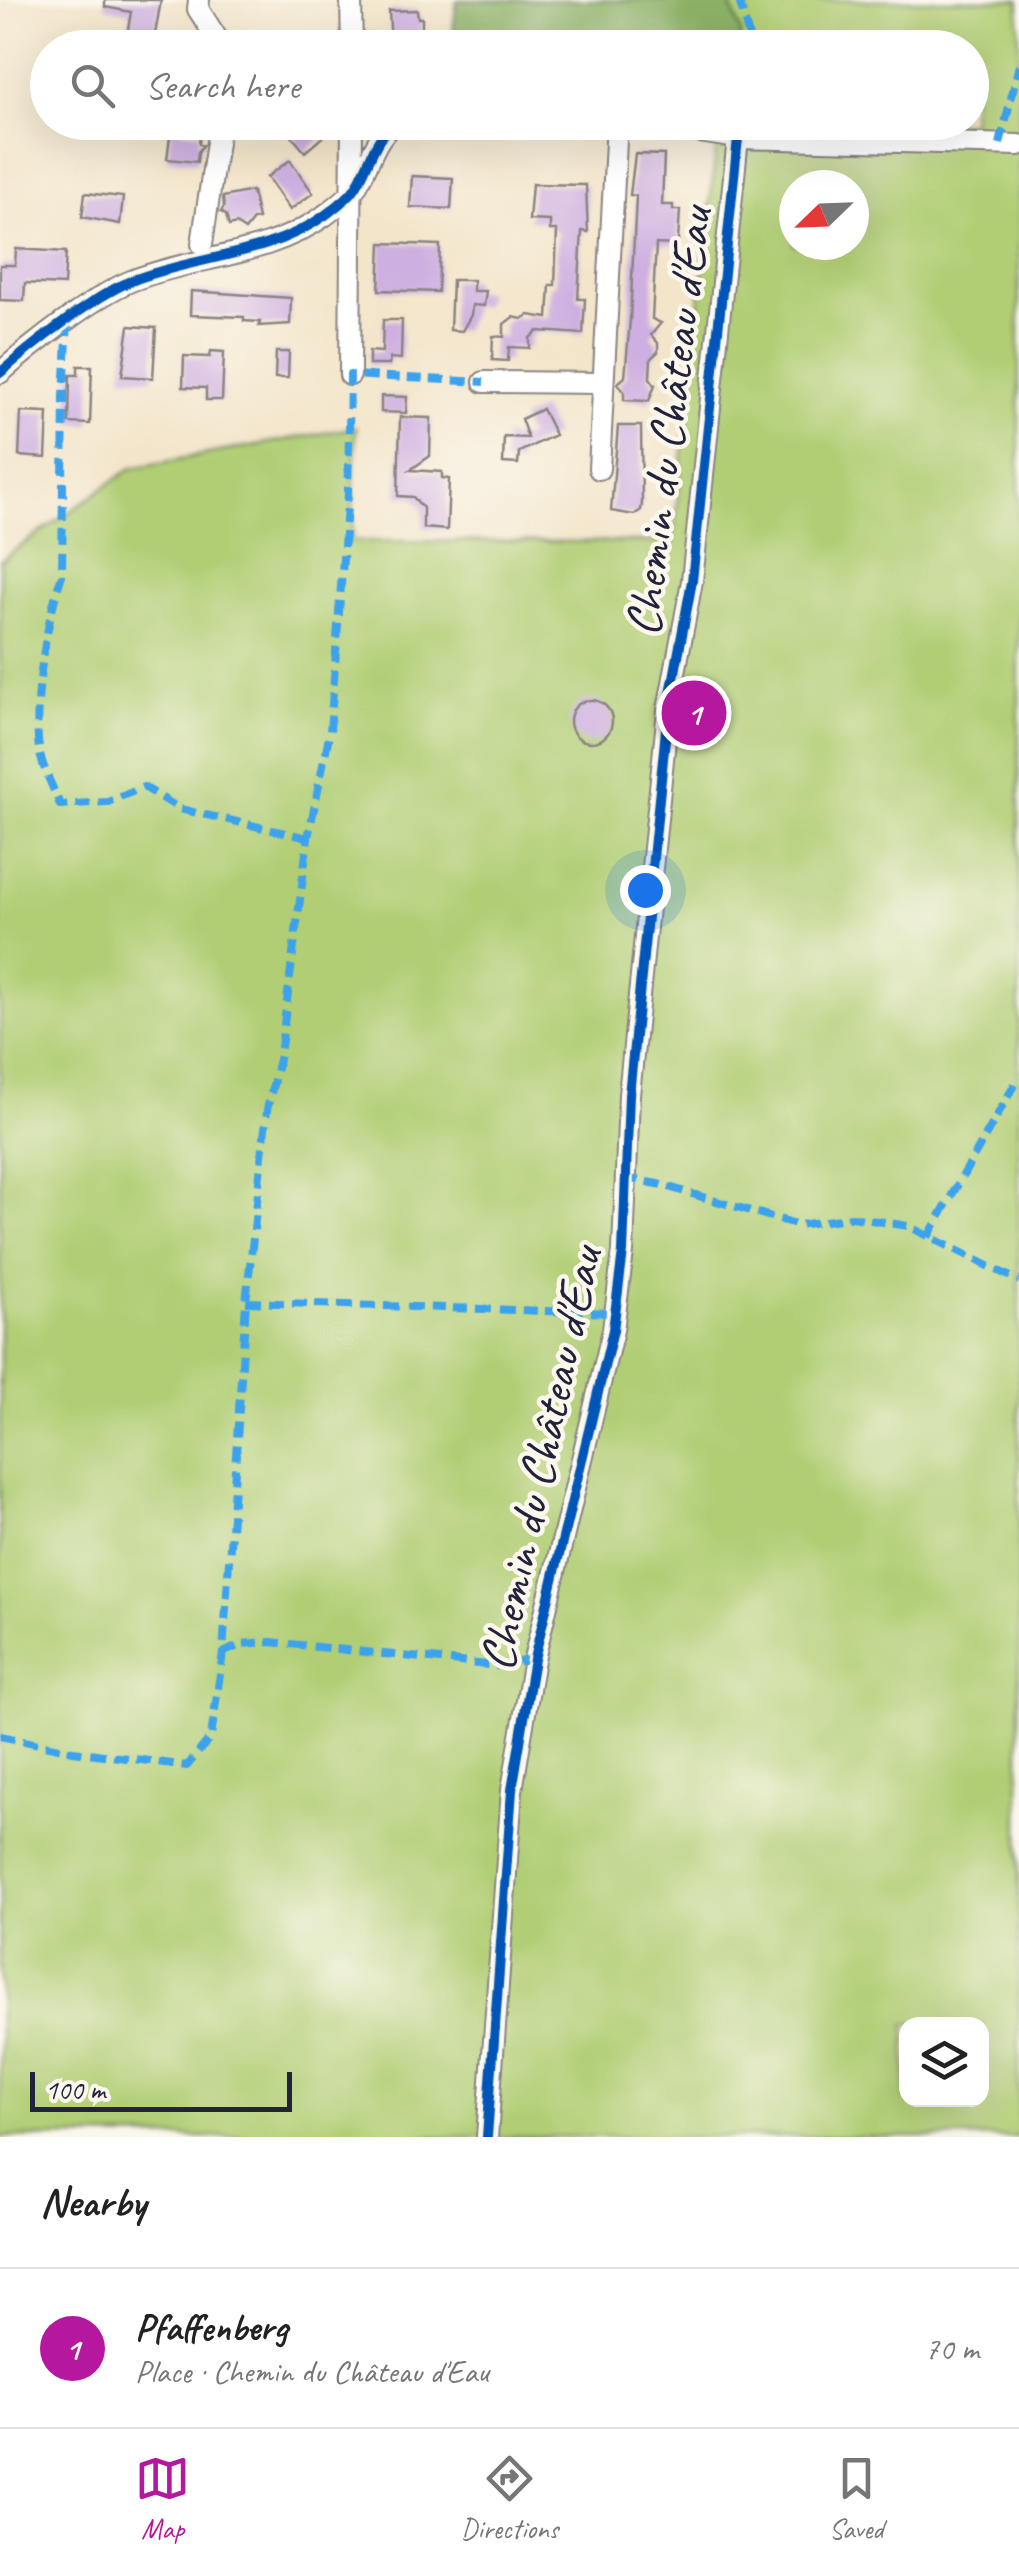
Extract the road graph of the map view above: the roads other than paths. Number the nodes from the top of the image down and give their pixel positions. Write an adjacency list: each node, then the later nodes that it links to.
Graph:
1 (200, 0): 3 (street)
2 (351, 0): 4 (street)
3 (212, 30)
4 (352, 30)
5 (217, 140): 13 (street)
6 (352, 140): 12 (street)
7 (380, 140): 12 (street)
8 (616, 140): 17 (street)
9 (738, 140): 19 (street, Chemin du Château d'Eau)
10 (818, 140): 11 (street)
11 (1019, 145)
12 (352, 192): 14 (street); 15 (street)
13 (202, 244)
14 (0, 374)
15 (350, 375)
16 (484, 382): 17 (street)
17 (603, 383): 18 (street)
18 (600, 469)
19 (487, 2137)

